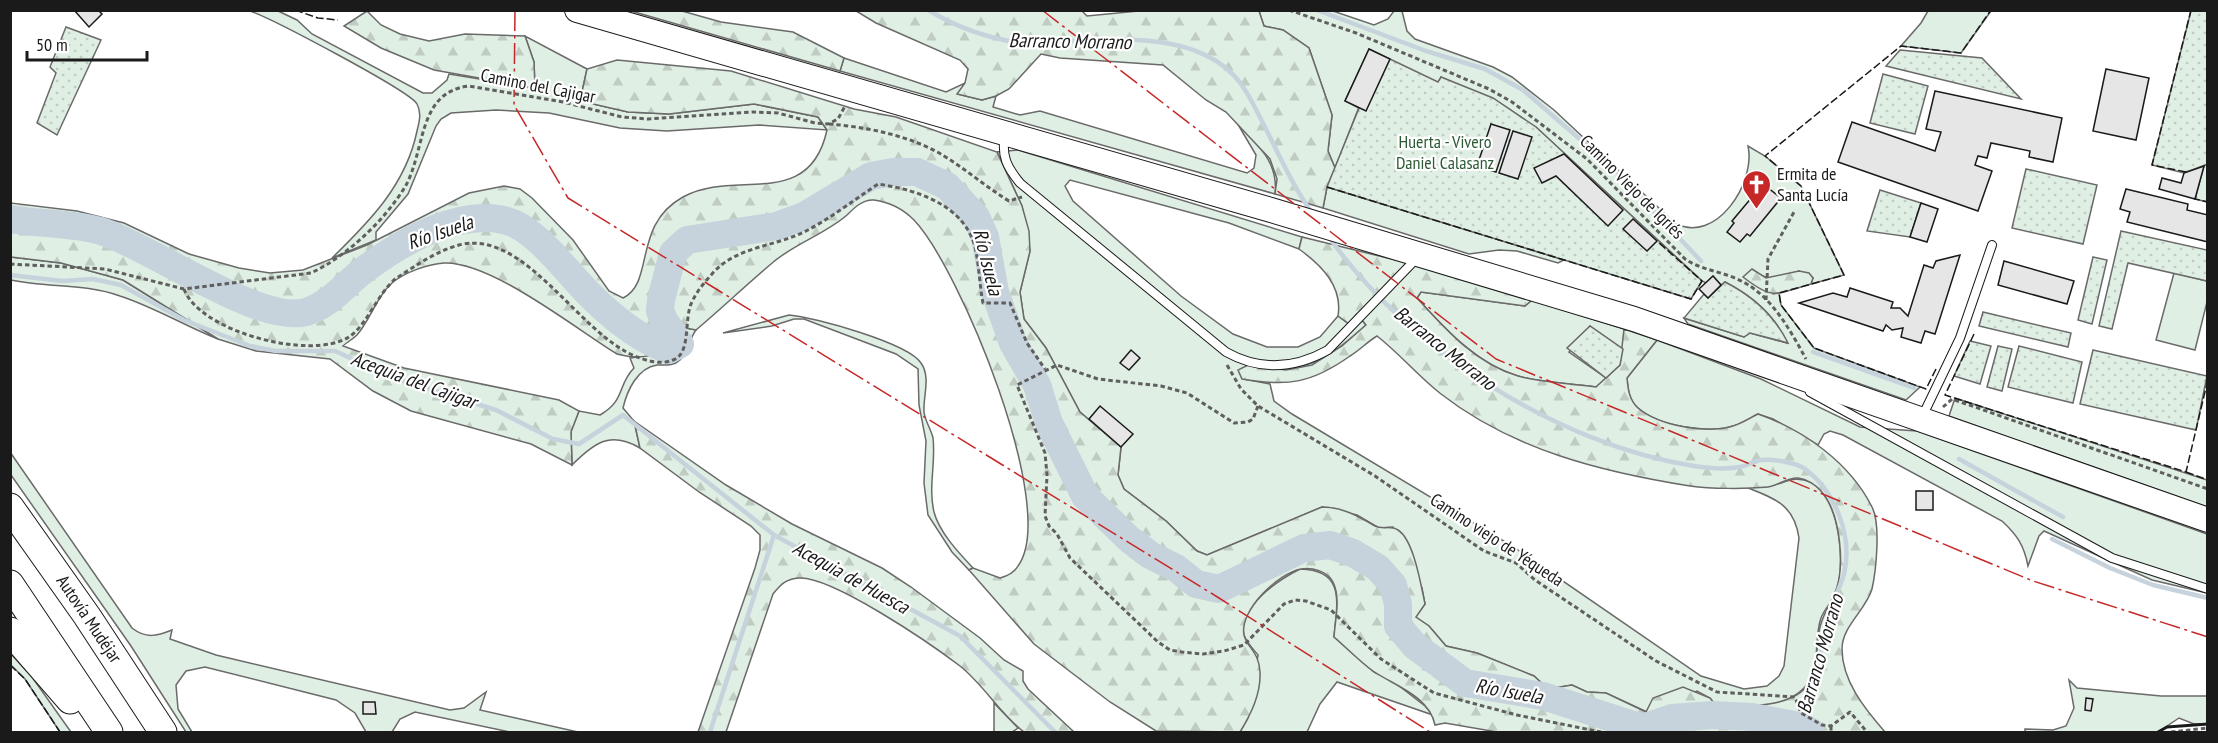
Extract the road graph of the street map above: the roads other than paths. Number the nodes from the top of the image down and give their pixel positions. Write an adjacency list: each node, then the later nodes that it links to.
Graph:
1 (577, 10): 2 (highway)
2 (1005, 134): 4 (highway); 4 (lane)
3 (1992, 245): 6 (lane)
4 (1421, 254): 5 (highway)
5 (1769, 366): 6 (highway); 10 (lane)
6 (1925, 411): 8 (highway)
7 (10, 507): 14 (highway, Autovía Mudéjar)
8 (2208, 520)
9 (10, 584): 13 (highway)
10 (2208, 589)
11 (10, 631): 12 (highway)
12 (93, 732)
13 (109, 732)
14 (163, 732)

